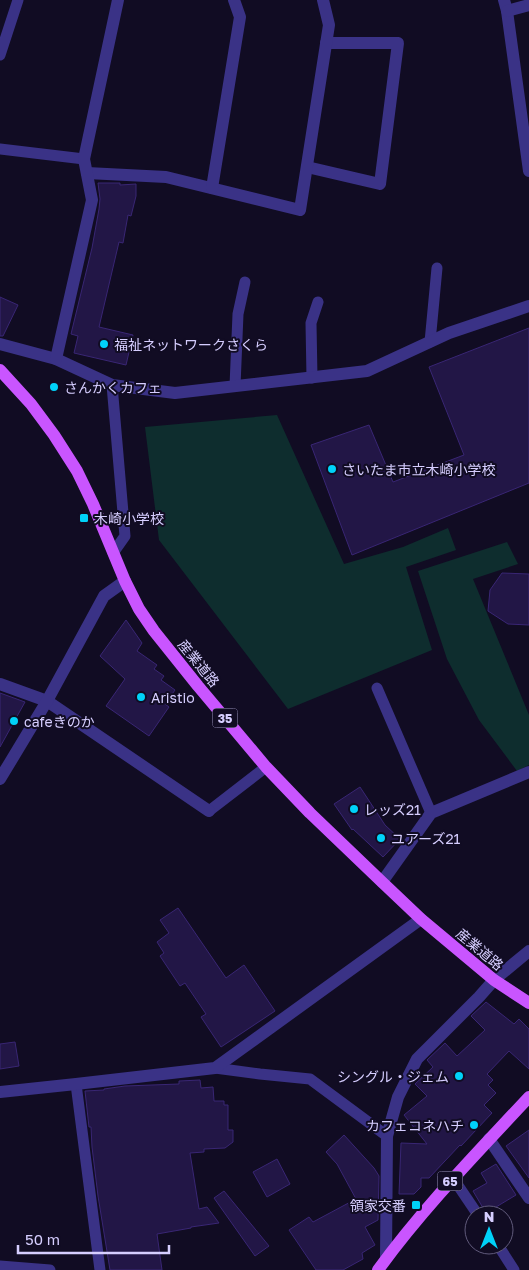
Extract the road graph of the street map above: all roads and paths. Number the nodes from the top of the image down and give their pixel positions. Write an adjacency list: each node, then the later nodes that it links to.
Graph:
1 (18, 0): 8 (lane)
2 (118, 0): 11 (street)
3 (234, 0): 15 (street)
4 (324, 0): 7 (street)
5 (505, 5): 6 (street); 10 (street)
6 (529, 5)
7 (326, 43): 12 (street); 12 (street)
8 (0, 55)
9 (0, 149): 11 (lane)
10 (528, 155): 13 (street)
11 (84, 159): 14 (street)
12 (307, 166): 15 (street)
13 (529, 171)
14 (87, 173): 15 (street); 22 (street)
15 (212, 188)
16 (437, 268): 20 (lane)
17 (245, 282): 26 (lane)
18 (318, 302): 24 (lane)
19 (529, 306): 20 (street)
20 (430, 342): 24 (street)
21 (0, 344): 22 (street)
22 (56, 359): 25 (street)
23 (0, 370): 27 (main road, 産業道路 / 35)
24 (312, 378): 26 (street)
25 (112, 386): 26 (street); 27 (lane)
26 (235, 386)
27 (113, 553): 28 (main road, 産業道路 / 35)
28 (125, 581): 31 (street); 32 (main road, 産業道路 / 35)
29 (0, 684): 31 (street)
30 (377, 688): 36 (lane)
31 (47, 701): 34 (street); 35 (street)
32 (266, 767): 35 (lane); 37 (main road, 産業道路 / 35)
33 (529, 772): 36 (street)
34 (0, 779)
35 (209, 810)
36 (431, 813): 37 (street)
37 (382, 882): 38 (main road, 産業道路 / 35)
38 (421, 919): 40 (main road, 産業道路 / 35); 42 (street)
39 (529, 951): 40 (street)
40 (494, 980): 41 (main road, 産業道路 / 35); 46 (street)
41 (529, 1003)
42 (215, 1068): 43 (street); 46 (lane)
43 (76, 1084): 44 (street); 55 (lane)
44 (0, 1092)
45 (529, 1097): 47 (main road, 65)
46 (387, 1136): 52 (street)
47 (489, 1139): 48 (main road, 65); 49 (street)
48 (453, 1178): 50 (lane); 52 (main road, 65)
49 (529, 1198)
50 (471, 1205)
51 (504, 1255): 57 (lane)
52 (386, 1258): 56 (main road, 65)
53 (0, 1266): 54 (lane)
54 (50, 1270)
55 (100, 1270)
56 (378, 1270)
57 (514, 1270)

